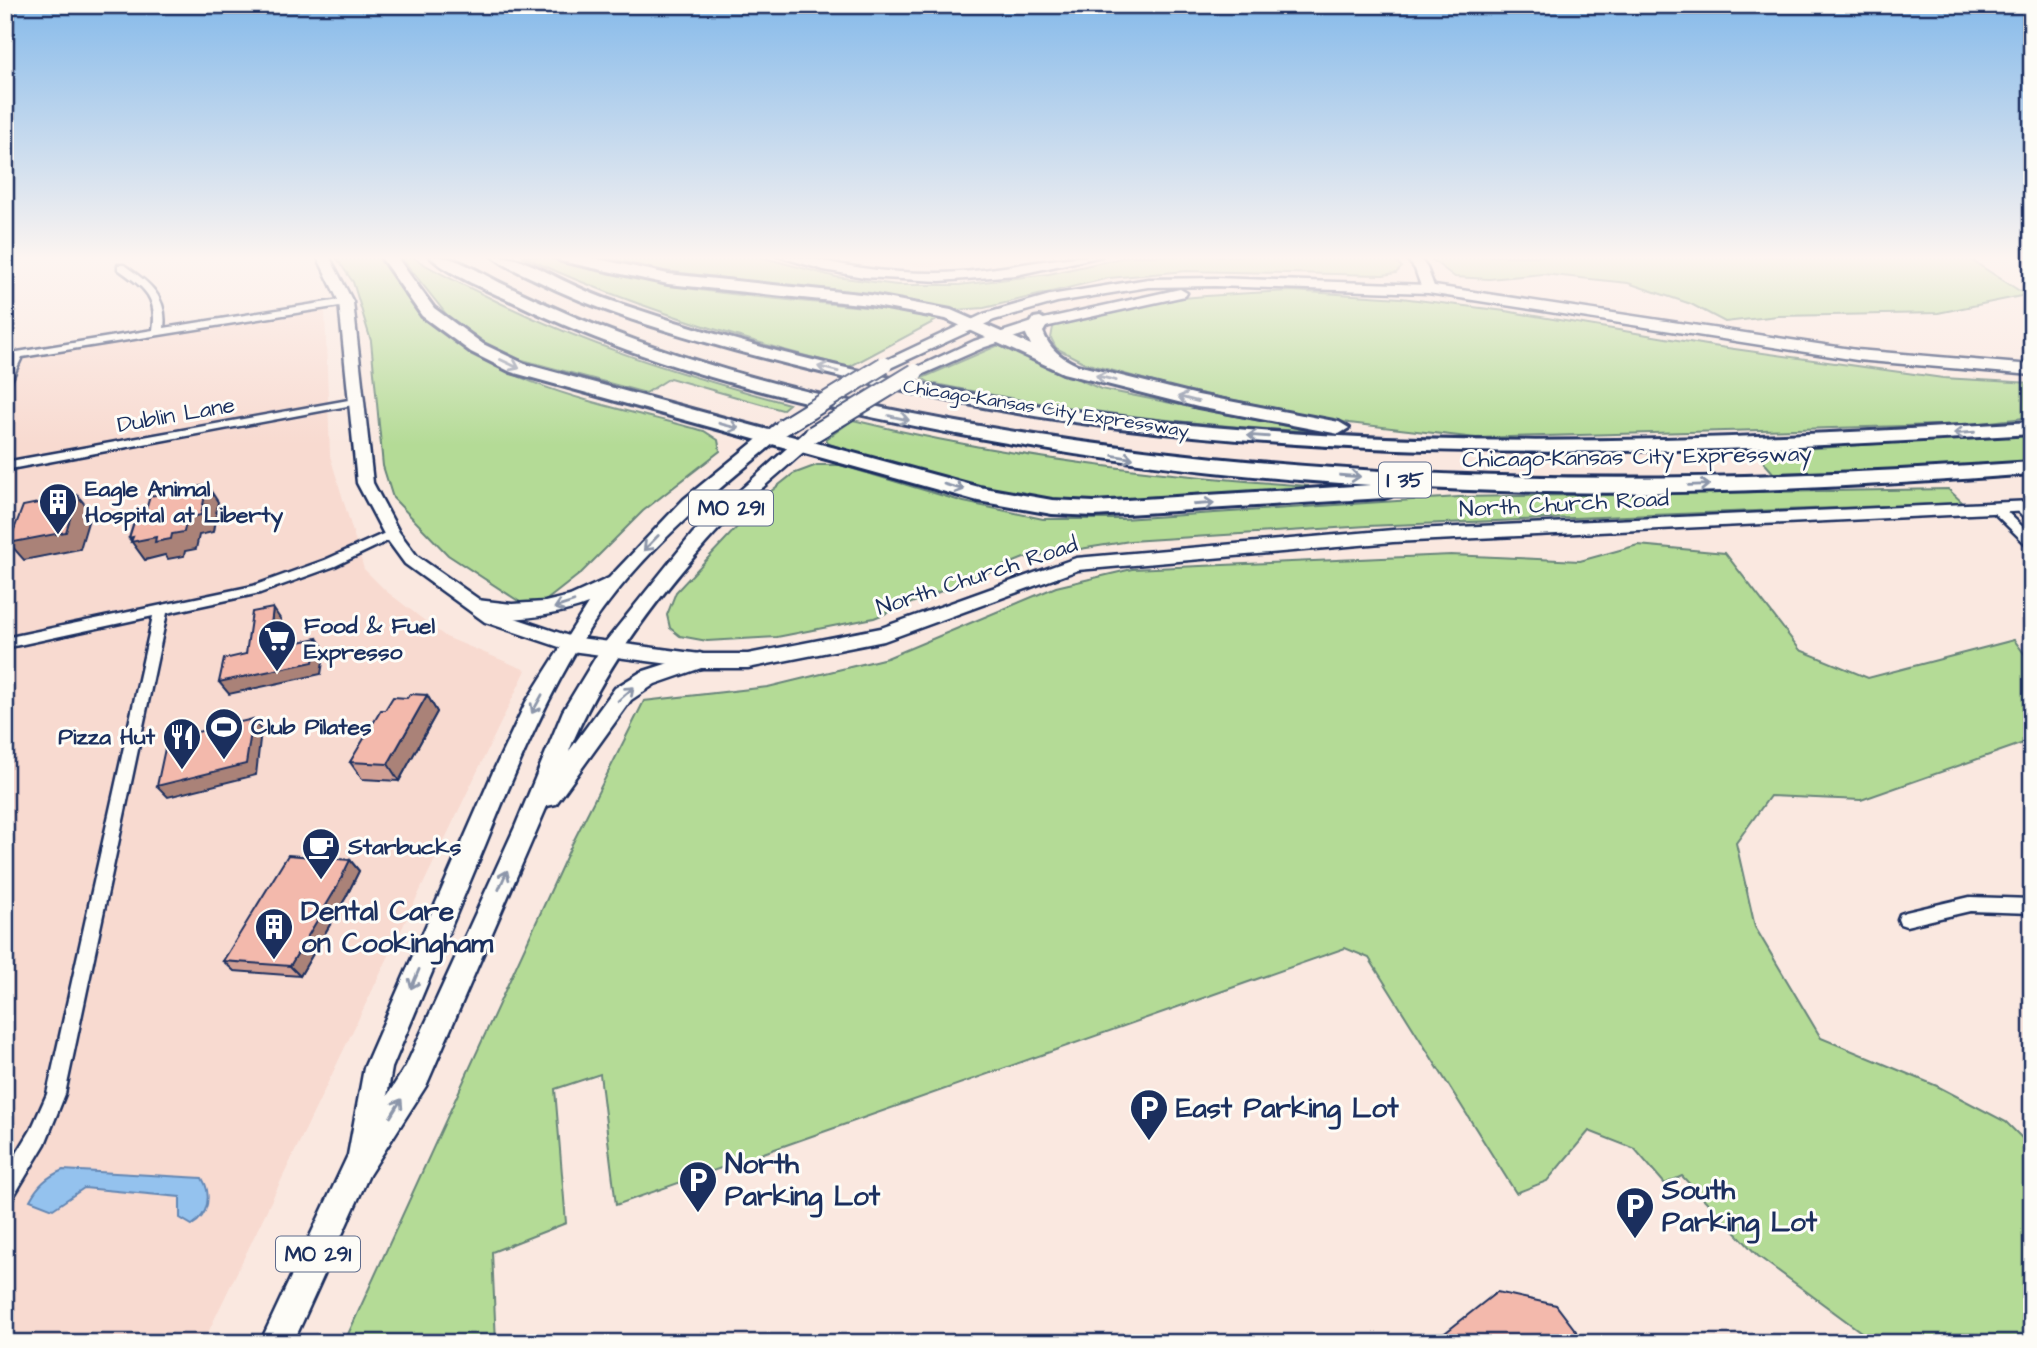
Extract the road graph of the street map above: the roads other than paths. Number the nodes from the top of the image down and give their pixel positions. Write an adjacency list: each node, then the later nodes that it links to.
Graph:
1 (161, 319): 13 (street)
2 (240, 319): 13 (street)
3 (347, 319): 20 (main road, North Church Road)
4 (437, 319): 22 (highway, one-way to 22)
5 (565, 319): 27 (highway, Chicago-Kansas City Expressway / I 35, one-way to 27)
6 (651, 319): 24 (highway, Chicago-Kansas City Expressway / I 35, one-way to 6)
7 (958, 319): 12 (highway)
8 (985, 319): 12 (main road, MO 291)
9 (1051, 319): 11 (main road, MO 291)
10 (1622, 319): 18 (main road, MO 291)
11 (1040, 322): 14 (main road, MO 291); 17 (highway)
12 (973, 323): 14 (highway); 22 (main road, MO 291, bridge)
13 (158, 332): 15 (street)
14 (1000, 336): 17 (highway); 23 (main road, MO 291, bridge)
15 (18, 355): 16 (street); 19 (street)
16 (5, 357)
17 (1056, 363): 24 (highway, one-way to 17)
18 (2032, 370)
19 (5, 383)
20 (354, 402): 25 (street, Dublin Lane); 30 (main road, North Church Road)
21 (2032, 428): 24 (highway, Chicago-Kansas City Expressway / I 35, one-way to 24)
22 (777, 432): 23 (highway); 32 (main road, MO 291, one-way to 32)
23 (806, 439): 27 (highway, one-way to 27); 37 (main road, MO 291)
24 (1448, 448)
25 (5, 466)
26 (2032, 468): 27 (highway, Chicago-Kansas City Expressway / I 35, one-way to 26)
27 (1474, 485)
28 (1996, 508): 29 (main road, North Church Road); 31 (street); 38 (main road, North Church Road)
29 (2028, 510)
30 (392, 534): 33 (main road, North Church Road); 34 (street)
31 (2032, 543)
32 (624, 573): 33 (main road, one-way to 33); 36 (main road, MO 291)
33 (477, 607): 36 (main road, North Church Road)
34 (161, 610): 35 (street); 43 (street)
35 (5, 643)
36 (571, 644): 37 (main road, North Church Road); 42 (main road, MO 291, one-way to 42)
37 (610, 650): 38 (main road, North Church Road); 39 (main road, MO 291)
38 (699, 661): 39 (main road, one-way to 38)
39 (527, 827): 42 (main road, MO 291, one-way to 39)
40 (2032, 906): 41 (street)
41 (1906, 919)
42 (359, 1165): 44 (main road, MO 291)
43 (5, 1192)
44 (276, 1343)

